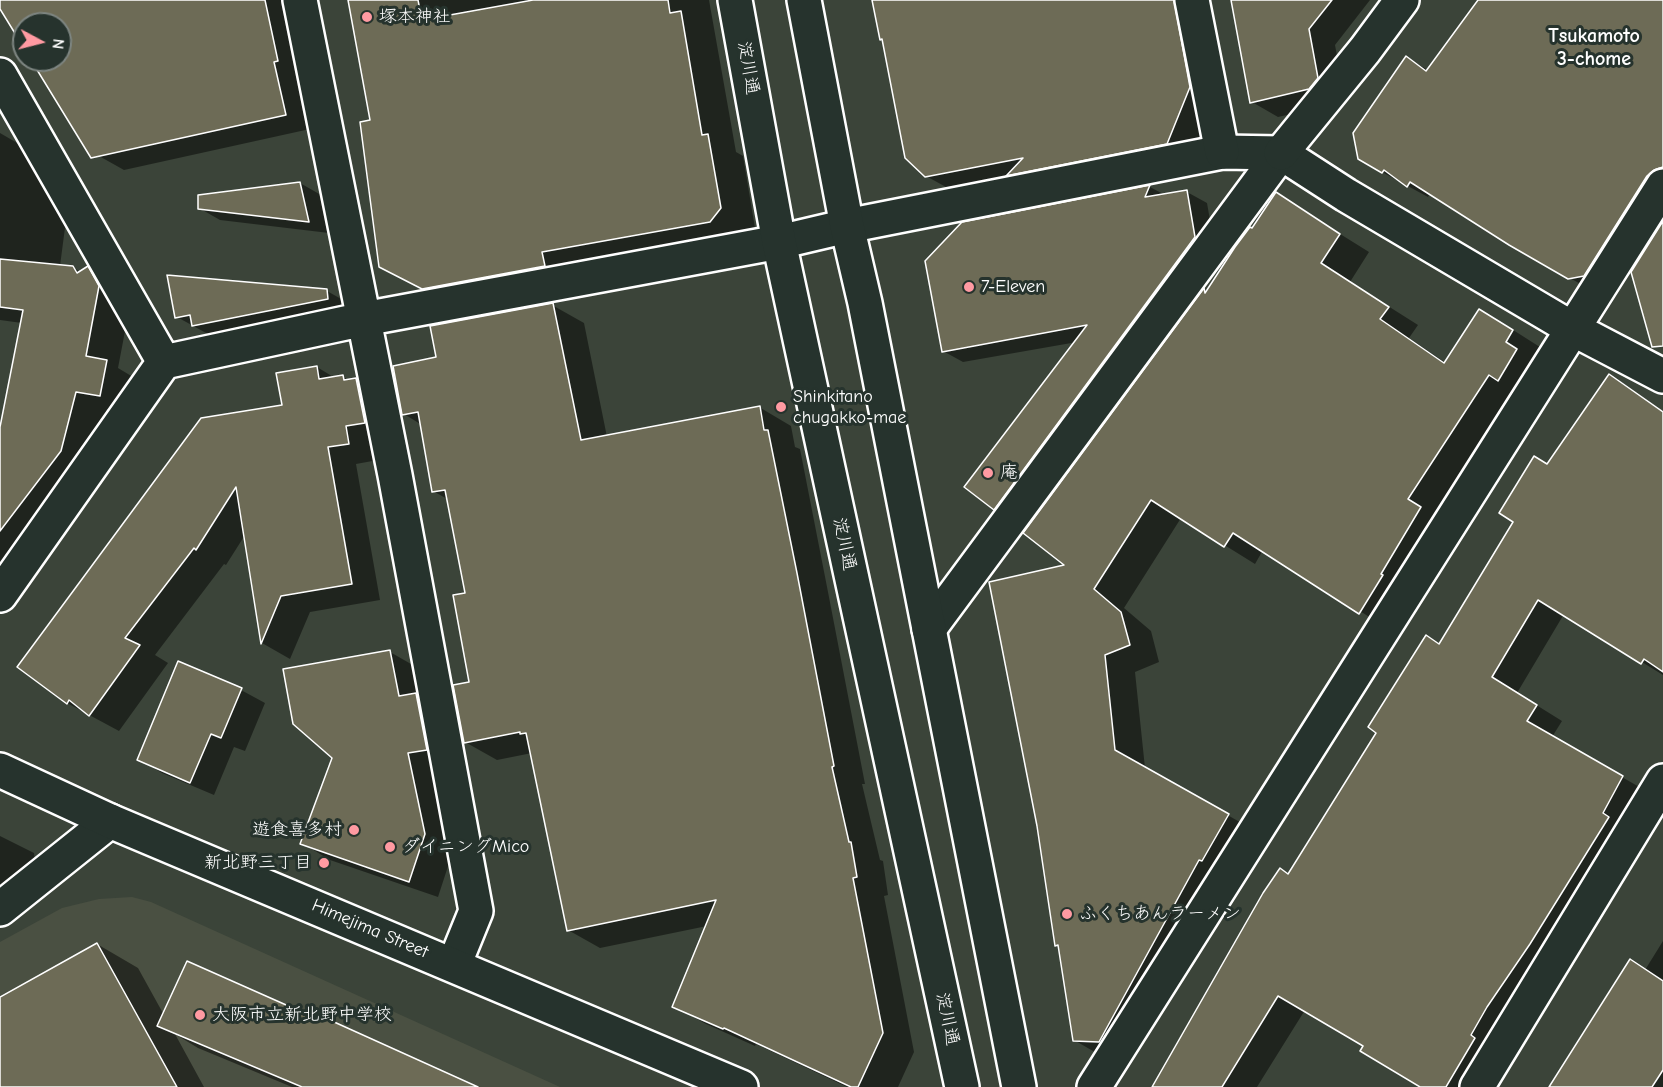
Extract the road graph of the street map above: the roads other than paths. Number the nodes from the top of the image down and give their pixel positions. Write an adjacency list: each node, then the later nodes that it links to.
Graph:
1 (300, 0): 12 (street)
2 (735, 0): 11 (street, 淀川通)
3 (804, 0): 10 (street)
4 (1192, 0): 7 (street)
5 (1402, 0): 8 (street)
6 (0, 75): 14 (street)
7 (1222, 152): 8 (street); 10 (street)
8 (1281, 153): 13 (street); 17 (street)
9 (1663, 186): 13 (street)
10 (847, 226): 11 (street); 17 (street)
11 (779, 242): 12 (street); 24 (street, 淀川通)
12 (364, 319): 14 (street); 22 (street)
13 (1573, 329): 15 (street); 26 (street)
14 (164, 362): 16 (street)
15 (1663, 376)
16 (0, 595)
17 (929, 628): 25 (street)
18 (0, 770): 20 (street, Himejima Street)
19 (1663, 781): 27 (street)
20 (110, 821): 21 (street); 22 (street, Himejima Street)
21 (0, 909)
22 (454, 965): 23 (street, Himejima Street)
23 (741, 1087)
24 (962, 1087)
25 (1019, 1087)
26 (1094, 1087)
27 (1477, 1087)

